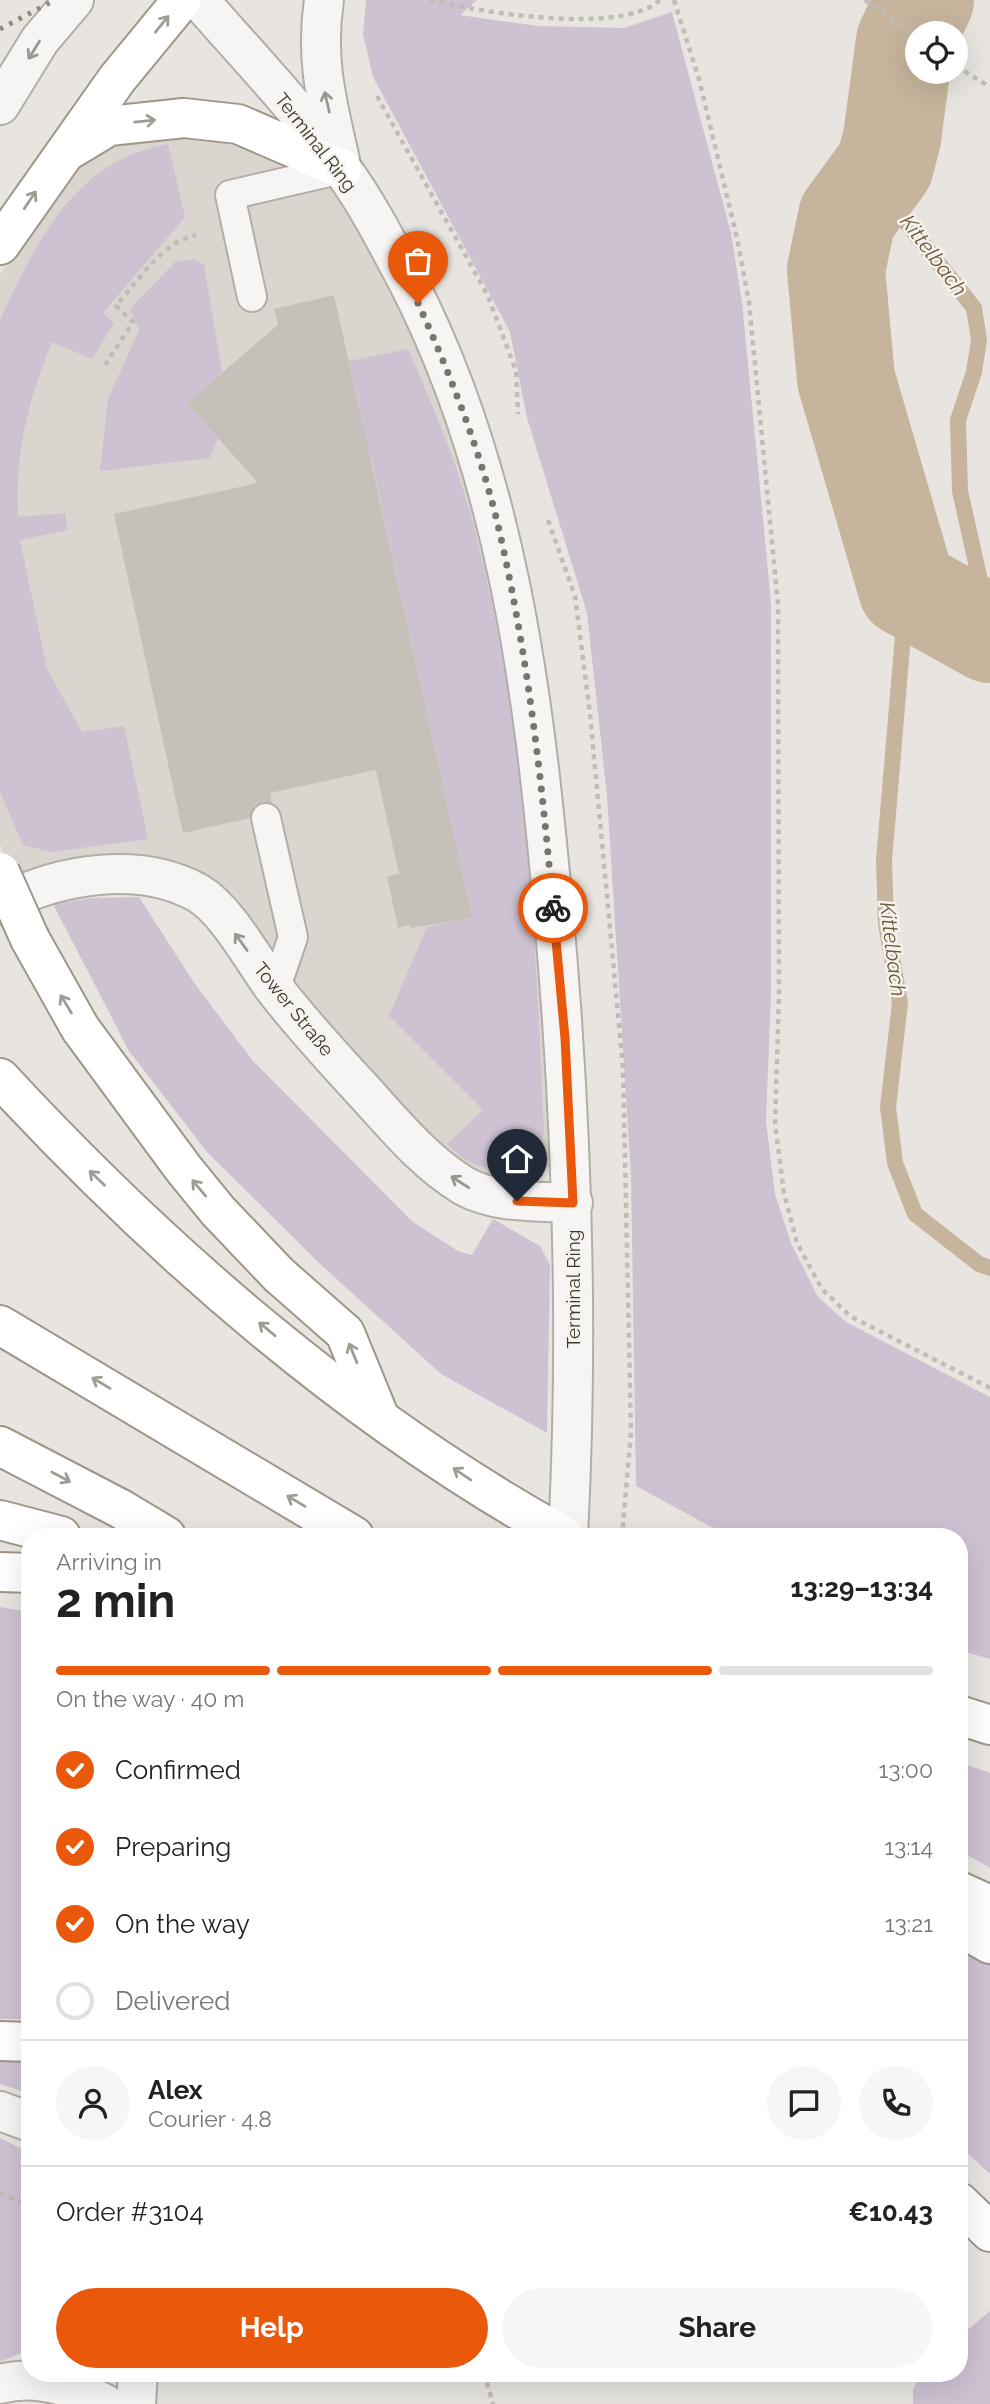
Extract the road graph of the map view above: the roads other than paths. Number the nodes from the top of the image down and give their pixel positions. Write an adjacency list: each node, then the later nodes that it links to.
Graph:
1 (74, 0): 5 (street, one-way to 5)
2 (182, 0): 6 (highway, one-way to 2)
3 (199, 0): 7 (street, Terminal Ring)
4 (324, 0): 7 (street, one-way to 4)
5 (0, 105)
6 (61, 155): 7 (highway, one-way to 7); 8 (highway, one-way to 6)
7 (342, 169): 9 (lane); 15 (street, Terminal Ring)
8 (0, 245)
9 (252, 297)
10 (266, 818): 13 (lane)
11 (0, 872): 17 (highway, one-way to 11, bridge)
12 (0, 905): 13 (street, Tower Straße, one-way to 12)
13 (275, 990): 15 (street, Tower Straße, one-way to 13)
14 (0, 1078): 17 (highway, one-way to 14)
15 (573, 1203): 24 (street, Terminal Ring)
16 (0, 1325): 22 (highway, one-way to 16)
17 (379, 1416): 23 (highway, one-way to 17)
18 (0, 1446): 21 (highway, one-way to 21)
19 (0, 1520): 20 (highway)
20 (30, 1528)
21 (153, 1528)
22 (341, 1528)
23 (551, 1528)
24 (566, 1528)
25 (0, 1572): 26 (highway)
26 (21, 1573)
27 (968, 1718): 28 (highway)
28 (990, 1725)
29 (968, 1895): 30 (highway)
30 (990, 1905)
31 (968, 1931): 32 (highway)
32 (990, 1944)
33 (0, 2041): 34 (highway)
34 (21, 2042)
35 (0, 2111): 36 (street)
36 (21, 2119)
37 (968, 2211): 38 (highway)
38 (990, 2232)
39 (21, 2380): 42 (street)
40 (56, 2382): 43 (street)
41 (137, 2382): 44 (street)
42 (0, 2384)
43 (105, 2404)
44 (136, 2404)

